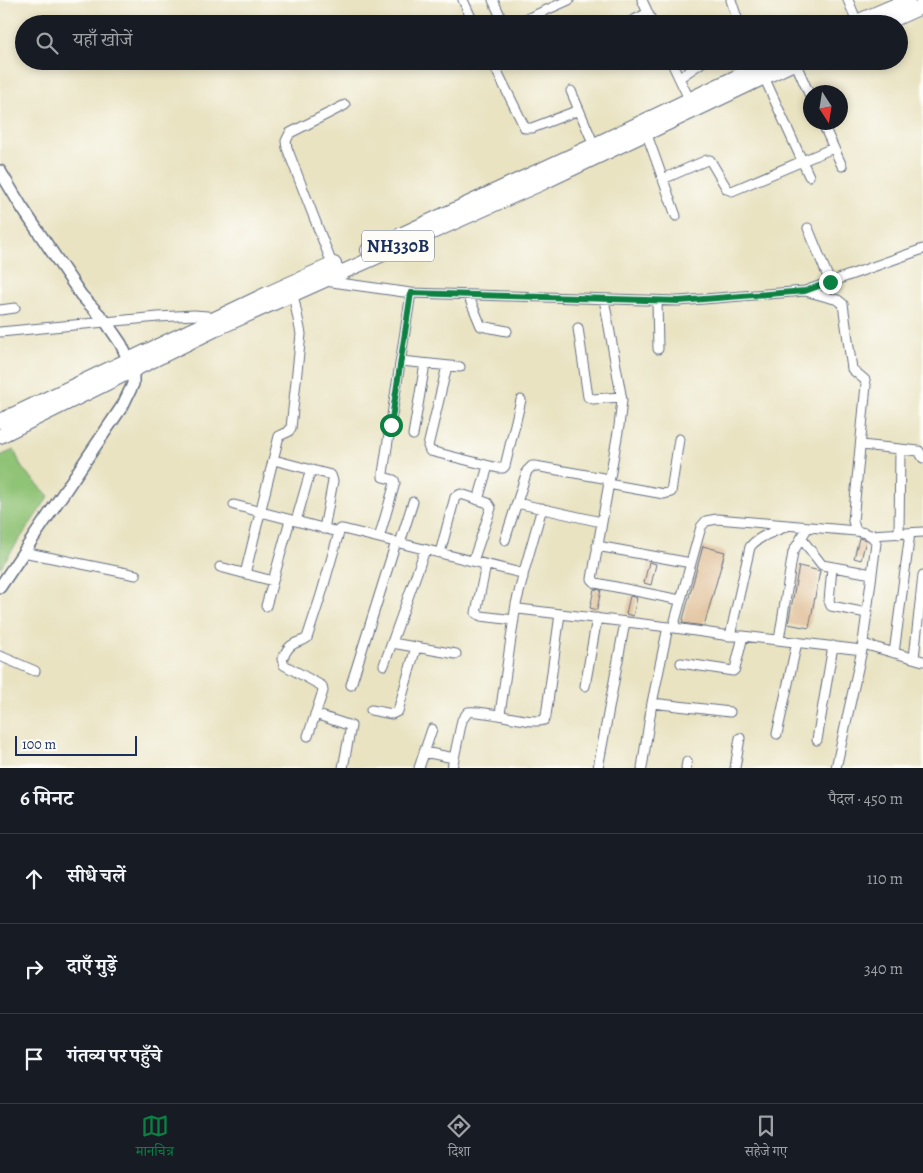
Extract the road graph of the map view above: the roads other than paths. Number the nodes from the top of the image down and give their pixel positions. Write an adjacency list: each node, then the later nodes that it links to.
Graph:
1 (463, 0): 11 (street)
2 (493, 0): 12 (street)
3 (568, 0): 13 (street)
4 (642, 0): 10 (street)
5 (731, 0): 15 (street)
6 (848, 0): 16 (street)
7 (908, 0): 9 (highway)
8 (923, 6): 9 (highway)
9 (891, 12)
10 (648, 13): 14 (street)
11 (470, 15)
12 (500, 15)
13 (535, 15)
14 (644, 15)
15 (736, 15)
16 (852, 15)
17 (497, 70): 29 (street)
18 (675, 70): 24 (street)
19 (691, 70): 24 (street)
20 (754, 70): 28 (highway, NH330B)
21 (779, 70): 23 (highway, NH330B)
22 (800, 70): 25 (street)
23 (764, 77): 28 (highway, NH330B); 34 (street)
24 (679, 78): 28 (street)
25 (806, 85)
26 (571, 91): 29 (street)
27 (345, 105): 42 (street)
28 (692, 105): 31 (highway, NH330B); 32 (highway, NH330B)
29 (579, 110): 32 (street)
30 (826, 130): 33 (street)
31 (646, 132): 38 (street); 42 (highway, NH330B)
32 (594, 145): 42 (highway, NH330B)
33 (834, 148): 34 (street); 35 (street)
34 (802, 161): 37 (street); 38 (street)
35 (842, 166)
36 (0, 171): 54 (main road)
37 (809, 176)
38 (663, 179): 39 (street)
39 (676, 216)
40 (808, 228): 44 (street)
41 (923, 250): 44 (street)
42 (334, 270): 43 (highway, NH330B); 53 (highway, NH330B)
43 (322, 280): 46 (street); 47 (highway, NH330B)
44 (830, 282): 45 (street)
45 (805, 291): 50 (street); 70 (street)
46 (411, 293): 48 (street); 59 (street)
47 (293, 294): 61 (highway, NH330B); 73 (street)
48 (468, 295): 49 (street); 57 (street)
49 (604, 299): 50 (street); 64 (street)
50 (657, 301): 58 (street)
51 (15, 308): 52 (street)
52 (0, 310)
53 (213, 320): 54 (street); 61 (highway, NH330B)
54 (106, 322): 56 (street); 61 (main road)
55 (578, 328): 64 (street)
56 (0, 332)
57 (507, 332)
58 (658, 349)
59 (401, 361): 60 (street); 94 (street)
60 (425, 364): 62 (street); 67 (street)
61 (131, 365): 66 (highway, NH330B); 68 (highway, NH330B); 100 (main road)
62 (447, 366): 63 (street); 74 (street)
63 (460, 367)
64 (621, 397): 76 (street)
65 (522, 400): 74 (street)
66 (0, 421)
67 (413, 435)
68 (0, 436)
69 (679, 439): 76 (street)
70 (860, 445): 71 (street); 88 (street)
71 (900, 448): 72 (street); 92 (street)
72 (923, 458)
73 (274, 460): 75 (street); 82 (street)
74 (488, 466): 77 (street)
75 (310, 469): 83 (street); 87 (street)
76 (609, 482): 79 (street); 84 (street)
77 (478, 500): 101 (street); 102 (street)
78 (413, 502): 97 (street)
79 (517, 503): 81 (street); 96 (street)
80 (234, 505): 82 (street)
81 (542, 508): 84 (street); 110 (street)
82 (261, 512): 83 (street); 107 (street)
83 (293, 521): 87 (street); 112 (street)
84 (602, 522): 98 (street)
85 (790, 525): 86 (street); 103 (street); 123 (street)
86 (808, 527): 88 (street); 95 (street)
87 (324, 529): 89 (street)
88 (856, 531): 93 (street)
89 (338, 532): 94 (street); 143 (street)
90 (923, 532): 91 (street)
91 (910, 533): 92 (street); 131 (street)
92 (899, 534): 93 (street)
93 (870, 535): 108 (street)
94 (379, 538): 97 (street)
95 (801, 538): 106 (street); 125 (street)
96 (505, 540)
97 (398, 543): 99 (street); 138 (street)
98 (597, 546): 103 (street); 114 (street)
99 (425, 550): 101 (street); 126 (street)
100 (23, 552): 109 (street); 113 (main road)
101 (440, 553): 102 (street)
102 (473, 561): 104 (street)
103 (691, 563): 114 (street)
104 (486, 564): 110 (street); 120 (street)
105 (220, 567): 107 (street)
106 (832, 568): 108 (street); 117 (street)
107 (245, 574): 112 (street)
108 (872, 574): 117 (street)
109 (136, 575)
110 (523, 575): 115 (street)
111 (923, 575): 134 (street)
112 (273, 581): 116 (street)
113 (0, 587)
114 (680, 600): 122 (street)
115 (516, 604): 118 (street); 120 (street)
116 (266, 606)
117 (867, 613): 130 (street)
118 (560, 614): 119 (street); 144 (street)
119 (597, 618): 121 (street); 139 (street)
120 (514, 620): 144 (street)
121 (625, 622): 122 (street); 155 (street)
122 (670, 627): 123 (street); 140 (street)
123 (730, 636): 124 (street)
124 (743, 636): 125 (street); 135 (street)
125 (779, 640): 127 (street)
126 (392, 642): 129 (street); 136 (street)
127 (797, 642): 128 (street); 146 (street)
128 (833, 646): 130 (street); 149 (street)
129 (416, 647): 132 (street); 141 (street)
130 (862, 647): 131 (street); 158 (street)
131 (894, 653): 134 (street)
132 (456, 654)
133 (0, 656): 137 (street)
134 (918, 660)
135 (681, 664)
136 (384, 665)
137 (35, 671)
138 (351, 685)
139 (585, 686)
140 (652, 703): 142 (street); 156 (street)
141 (371, 710)
142 (730, 712)
143 (315, 714): 147 (street); 152 (street)
144 (500, 714): 151 (street)
145 (432, 729): 150 (street)
146 (777, 734)
147 (308, 736)
148 (740, 738): 157 (street)
149 (817, 740)
150 (424, 752): 151 (street); 153 (street)
151 (454, 758): 154 (street)
152 (343, 768)
153 (420, 768)
154 (452, 768)
155 (598, 768)
156 (642, 768)
157 (735, 768)
158 (836, 768)

